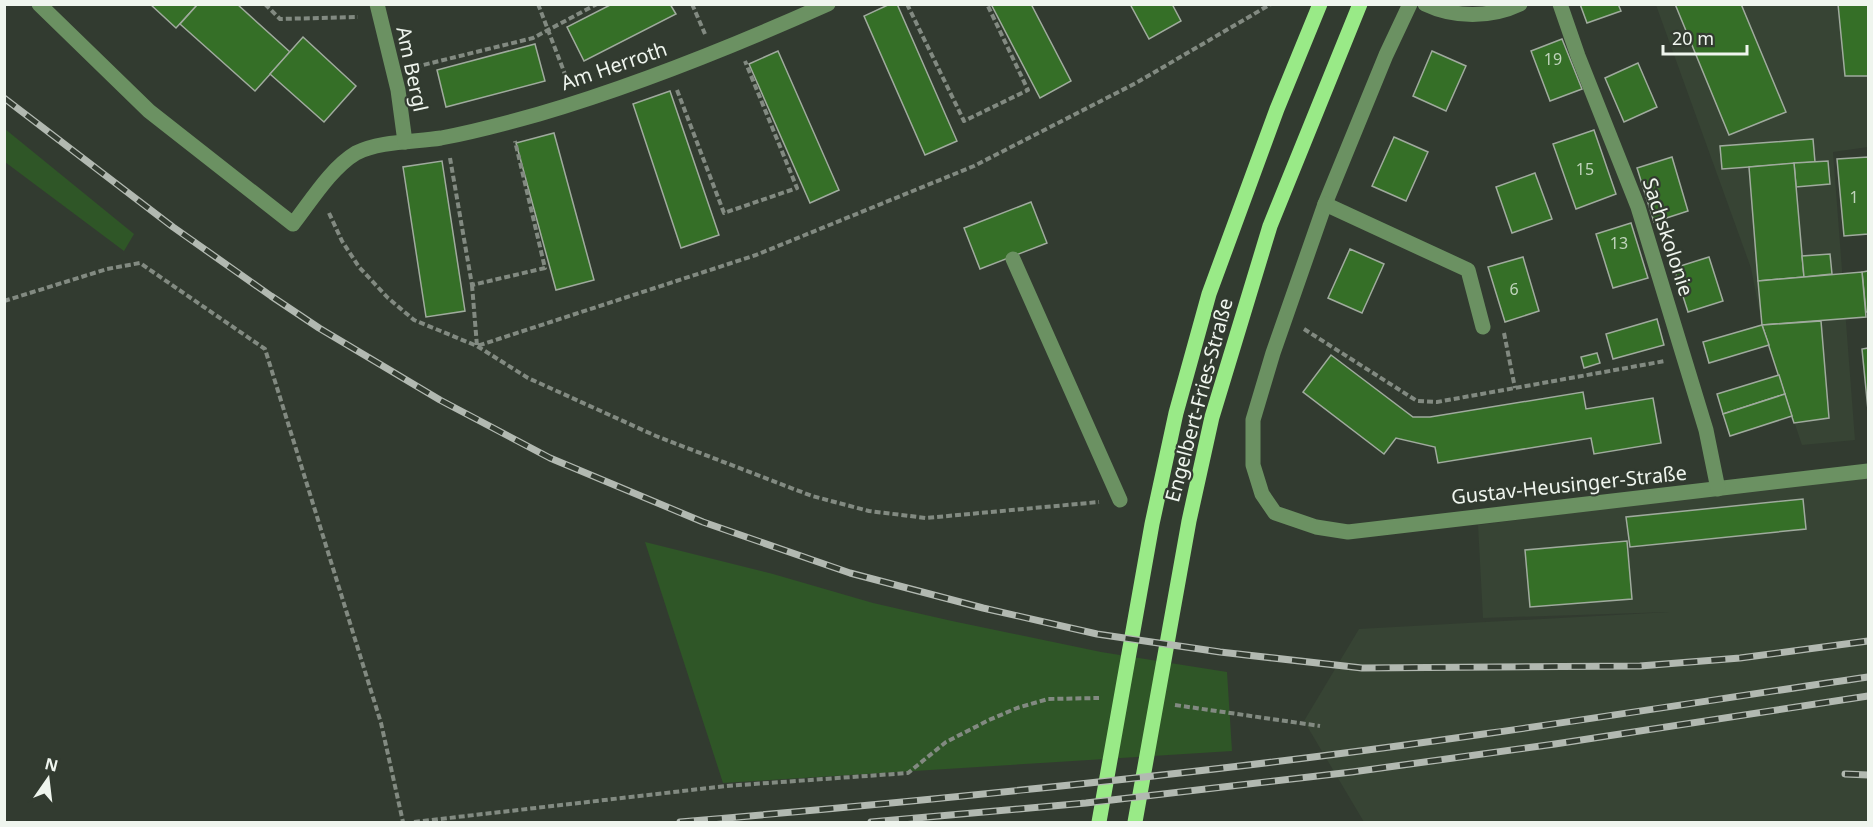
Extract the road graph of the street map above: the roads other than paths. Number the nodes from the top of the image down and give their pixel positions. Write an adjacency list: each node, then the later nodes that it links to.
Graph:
1 (39, 4): 10 (street, Am Herroth)
2 (828, 4): 10 (street, Am Herroth)
3 (1320, 4): 17 (main road, Engelbert-Fries-Straße)
4 (1359, 4): 18 (main road, Engelbert-Fries-Straße)
5 (1410, 4): 11 (street)
6 (1425, 4): 7 (street)
7 (1520, 4)
8 (1560, 4): 15 (street, Sachskolonie)
9 (378, 11): 10 (street, Am Bergl)
10 (405, 142)
11 (1325, 204): 13 (street); 15 (street, Gustav-Heusinger-Straße)
12 (1013, 259): 16 (street)
13 (1483, 327)
14 (1869, 471): 15 (street, Gustav-Heusinger-Straße)
15 (1718, 489)
16 (1120, 500)
17 (1099, 822)
18 (1135, 822)

